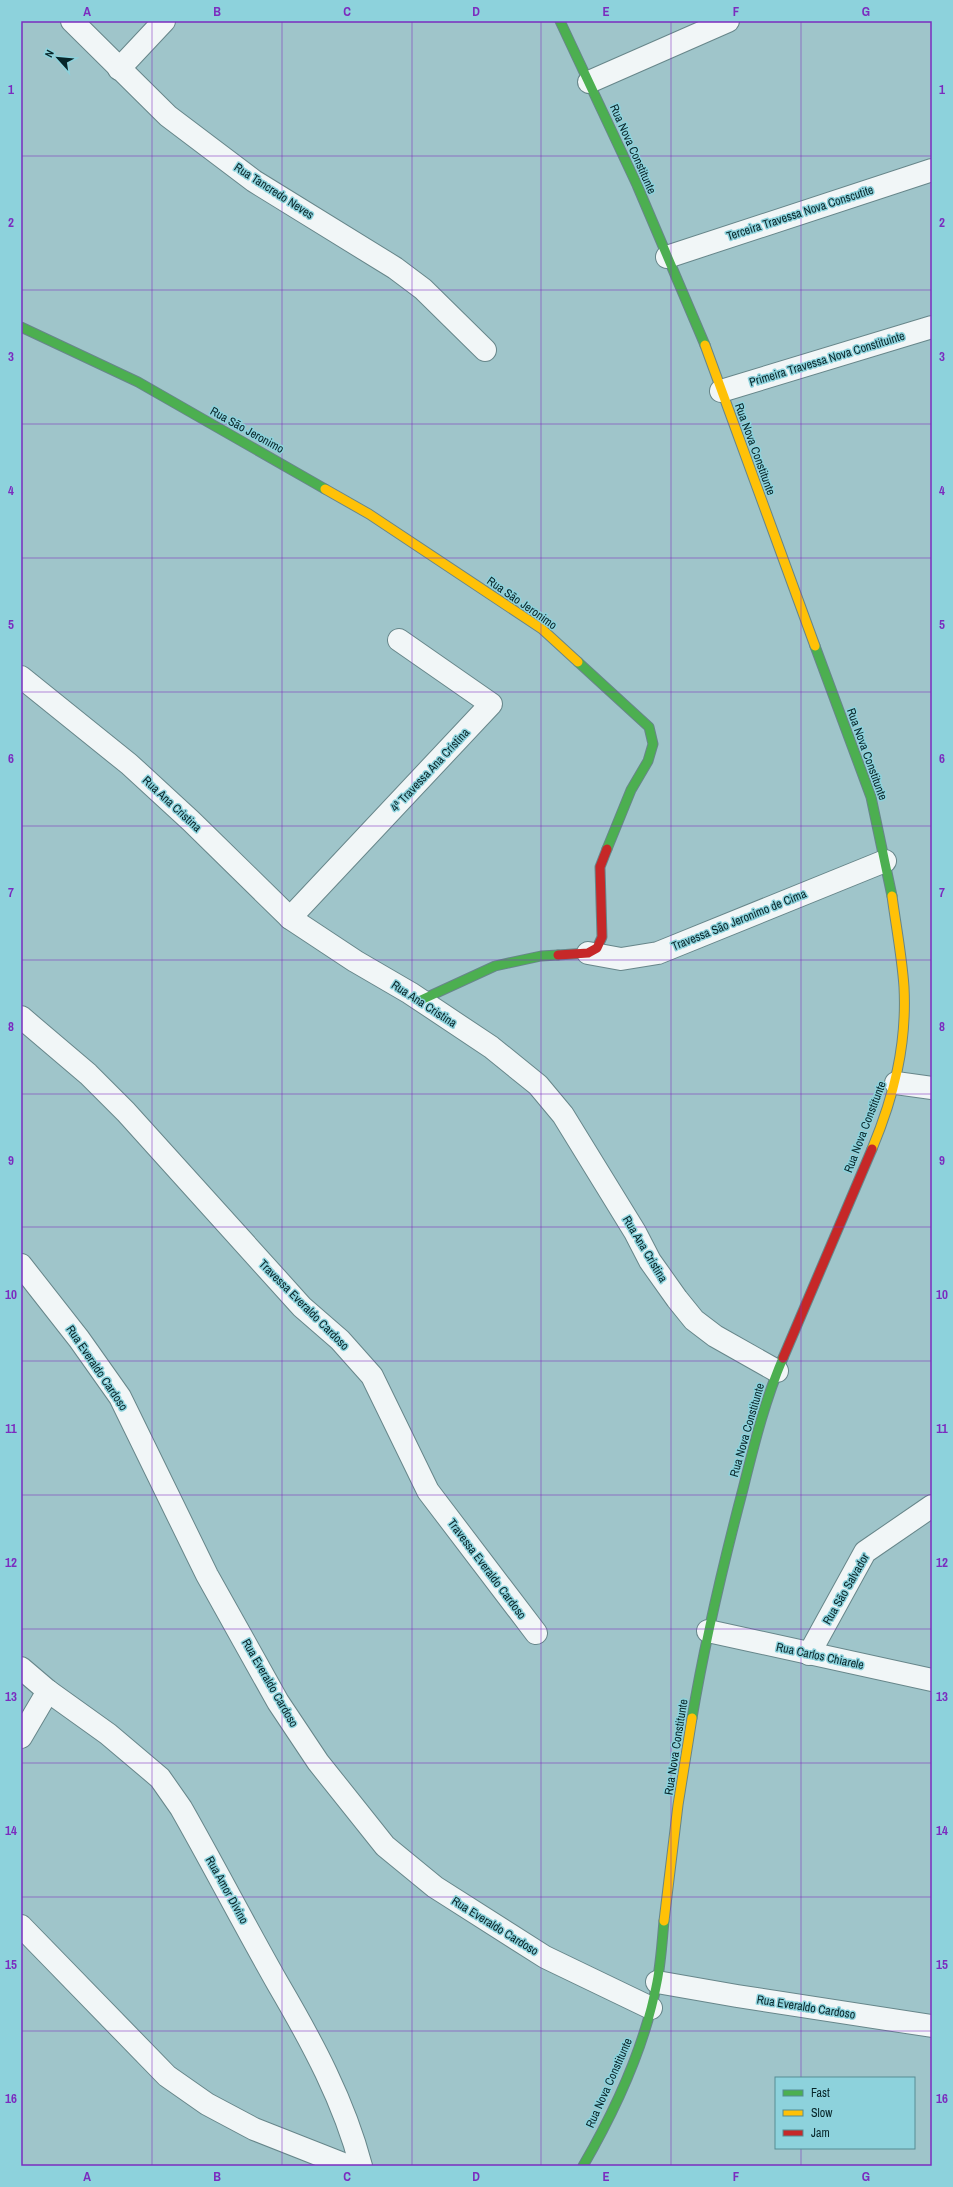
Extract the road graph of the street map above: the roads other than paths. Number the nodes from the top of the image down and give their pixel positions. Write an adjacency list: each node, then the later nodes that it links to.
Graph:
1 (72, 21): 5 (street, Rua Tancredo Neves)
2 (164, 21): 5 (street)
3 (560, 21): 6 (street, Rua Nova Constitunte)
4 (728, 21): 6 (street)
5 (119, 69): 11 (street, Rua Tancredo Neves)
6 (589, 82): 8 (street, Rua Nova Constitunte)
7 (932, 170): 8 (street, Terceira Travessa Nova Conscutite)
8 (668, 257): 12 (street, Rua Nova Constitunte)
9 (21, 327): 17 (street, Rua São Jeronimo)
10 (932, 327): 12 (street, Primeira Travessa Nova Constituinte)
11 (485, 350)
12 (721, 391): 15 (street, Rua Nova Constitunte)
13 (399, 640): 16 (street, 4ª Travessa Ana Cristina)
14 (21, 677): 16 (street, Rua Ana Cristina)
15 (885, 861): 17 (street, Travessa São Jeronimo de Cima); 20 (street, Rua Nova Constitunte)
16 (290, 918): 18 (street, Rua Ana Cristina)
17 (588, 953): 18 (street)
18 (421, 1000): 23 (street, Rua Ana Cristina)
19 (21, 1017): 26 (street, Travessa Everaldo Cardoso)
20 (896, 1083): 21 (street); 23 (street, Rua Nova Constitunte)
21 (932, 1088)
22 (21, 1265): 34 (street, Rua Everaldo Cardoso)
23 (777, 1371): 25 (street, Rua Nova Constitunte)
24 (932, 1506): 27 (street, Rua São Salvador)
25 (708, 1631): 27 (street, Rua Carlos Chiarele); 33 (street, Rua Nova Constitunte)
26 (536, 1633)
27 (809, 1654): 29 (street, Rua Carlos Chiarele)
28 (21, 1668): 30 (street, Rua Amor Divino)
29 (932, 1680)
30 (48, 1692): 31 (street); 37 (street, Rua Amor Divino)
31 (21, 1738)
32 (21, 1926): 36 (street)
33 (657, 1982): 34 (street, Rua Nova Constitunte); 35 (street, Rua Everaldo Cardoso)
34 (651, 2008): 38 (street, Rua Nova Constitunte)
35 (932, 2026)
36 (348, 2166)
37 (361, 2166)
38 (583, 2166)

